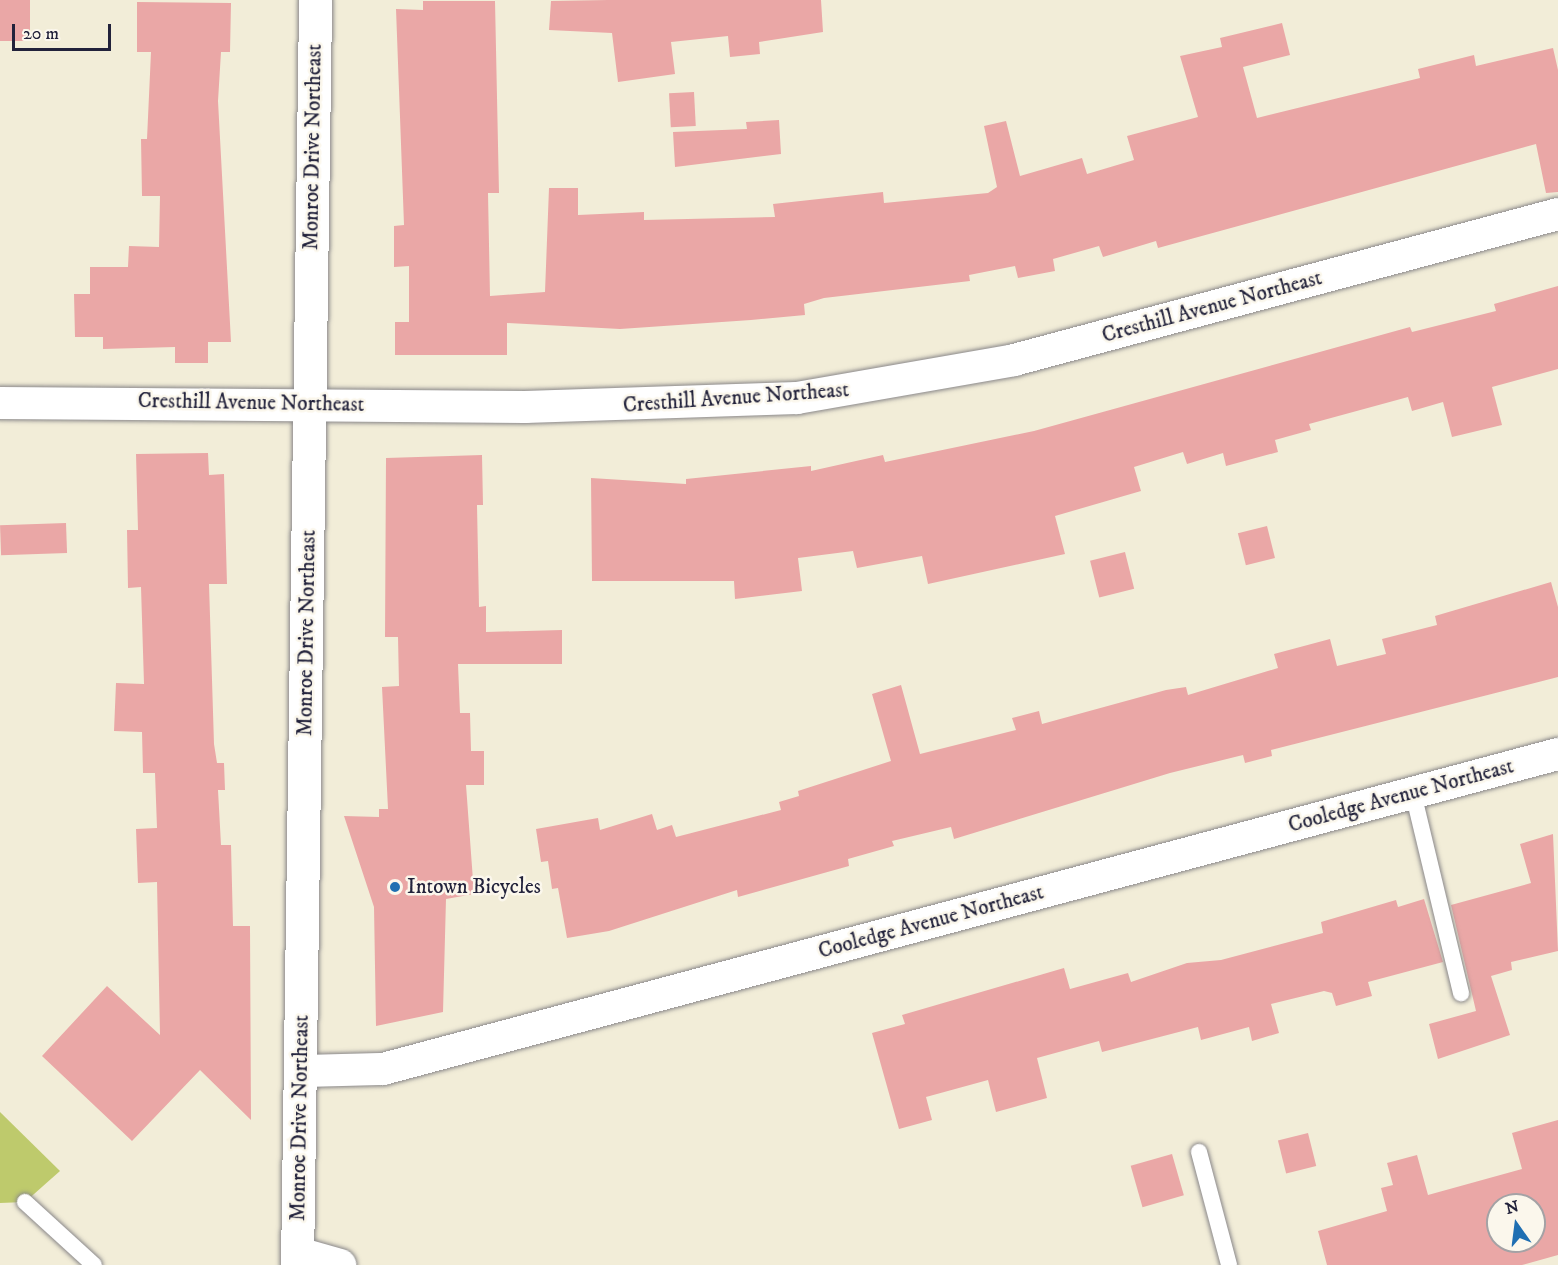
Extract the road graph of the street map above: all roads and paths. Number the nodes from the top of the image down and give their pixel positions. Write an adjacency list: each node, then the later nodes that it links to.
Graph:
1 (315, 0): 4 (main road, Monroe Drive Northeast)
2 (1558, 214): 4 (street, Cresthill Avenue Northeast)
3 (0, 403): 4 (street, Cresthill Avenue Northeast)
4 (310, 404): 8 (main road, Monroe Drive Northeast)
5 (1558, 754): 6 (street, Cooledge Avenue Northeast)
6 (1413, 793): 7 (lane); 8 (street, Cooledge Avenue Northeast)
7 (1461, 993)
8 (301, 1071): 11 (main road, Monroe Drive Northeast)
9 (1199, 1152): 14 (lane)
10 (25, 1202): 12 (lane)
11 (298, 1259): 13 (street)
12 (94, 1265)
13 (340, 1265)
14 (1229, 1265)

